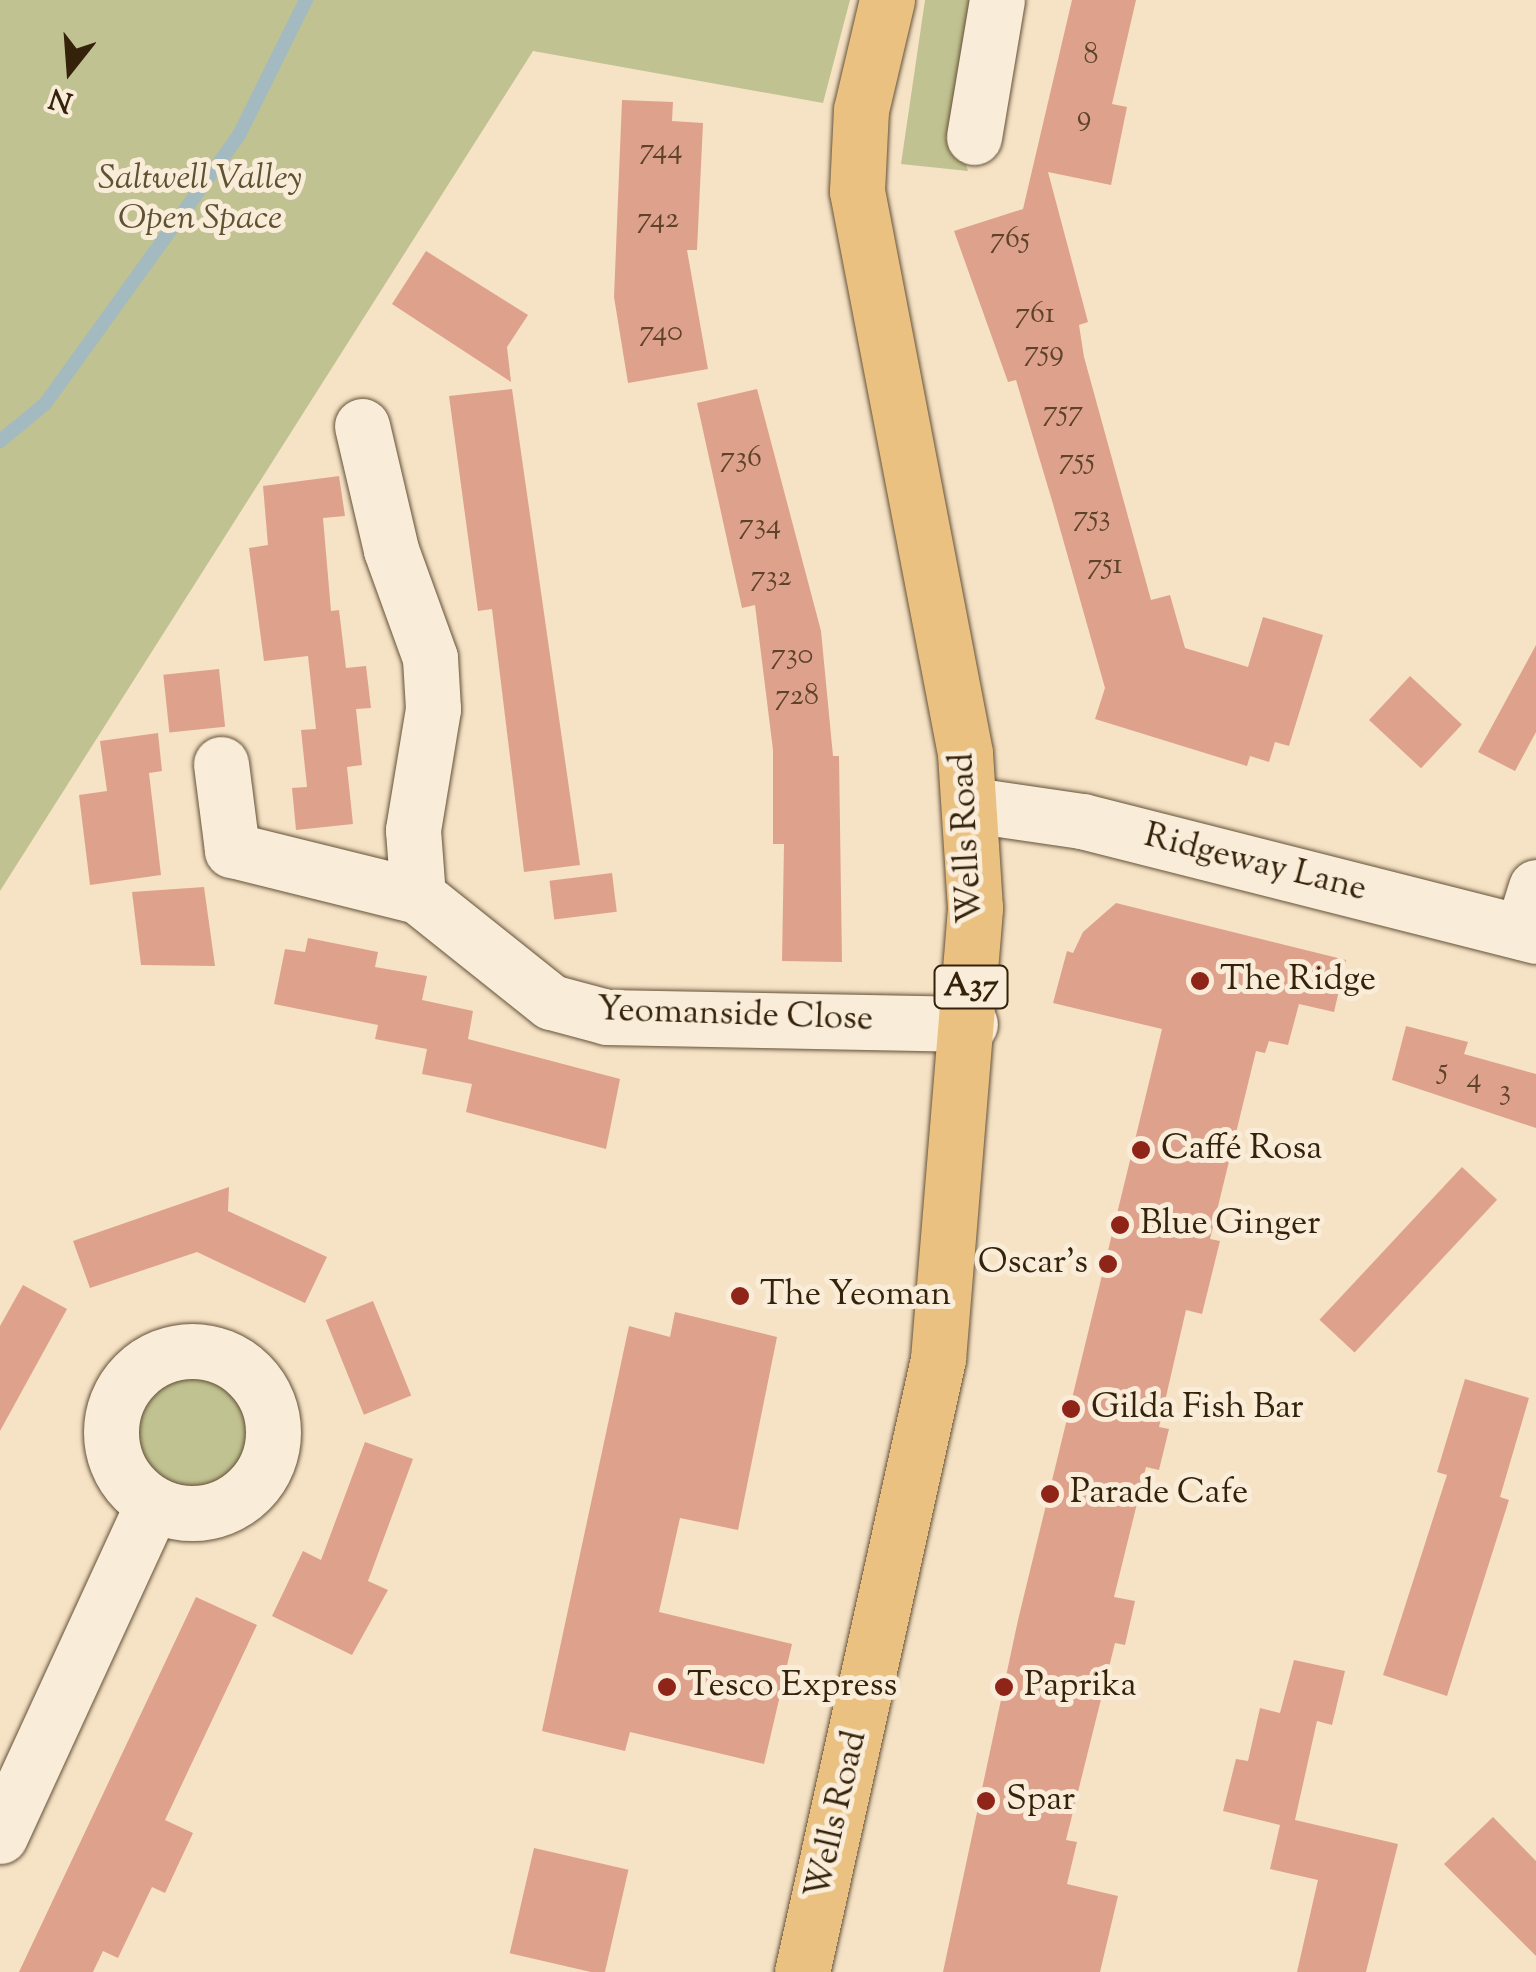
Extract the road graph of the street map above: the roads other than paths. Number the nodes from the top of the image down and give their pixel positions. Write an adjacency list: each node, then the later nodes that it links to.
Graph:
1 (887, 0): 6 (highway, Wells Road / A37)
2 (998, 0): 3 (street)
3 (974, 138)
4 (362, 426): 7 (street)
5 (222, 764): 7 (street, Yeomanside Close)
6 (972, 805): 8 (street, Ridgeway Lane); 9 (highway, Wells Road / A37)
7 (418, 896): 9 (street, Yeomanside Close)
8 (1531, 918)
9 (970, 1024): 12 (highway, Wells Road / A37)
10 (153, 1503): 11 (street)
11 (0, 1836)
12 (802, 1972)

